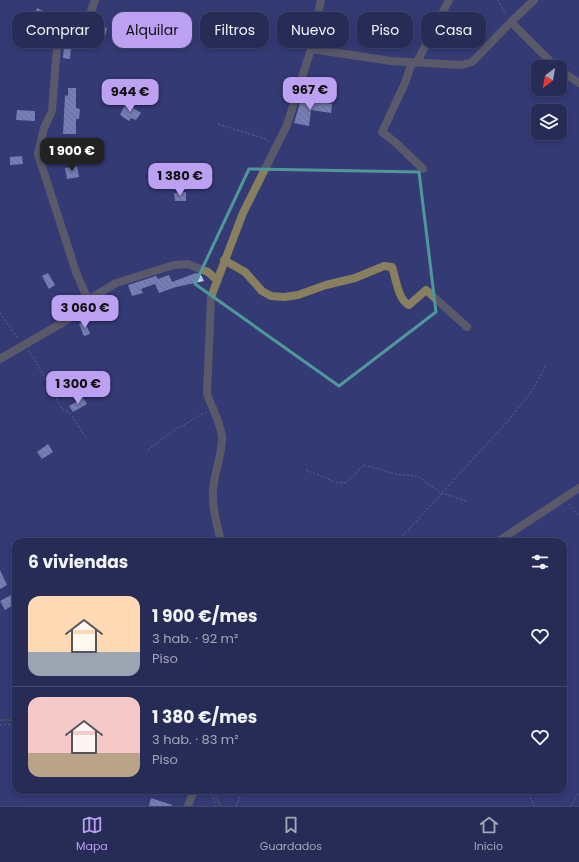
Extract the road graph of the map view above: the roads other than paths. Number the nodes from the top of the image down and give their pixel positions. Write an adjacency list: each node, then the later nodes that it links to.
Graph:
1 (95, 0): 14 (street)
2 (321, 0): 6 (street)
3 (450, 0): 8 (street)
4 (534, 0): 5 (street)
5 (511, 22): 7 (street); 8 (street)
6 (310, 49): 8 (street); 12 (street)
7 (549, 60)
8 (417, 62): 11 (street)
9 (567, 75): 10 (street)
10 (579, 83)
11 (423, 169)
12 (224, 260): 13 (street); 15 (street)
13 (217, 280): 14 (street); 18 (street)
14 (88, 300): 16 (street)
15 (467, 327)
16 (0, 359)
17 (579, 488): 19 (street)
18 (220, 538)
19 (503, 538)
20 (192, 794): 21 (street)
21 (188, 806)

